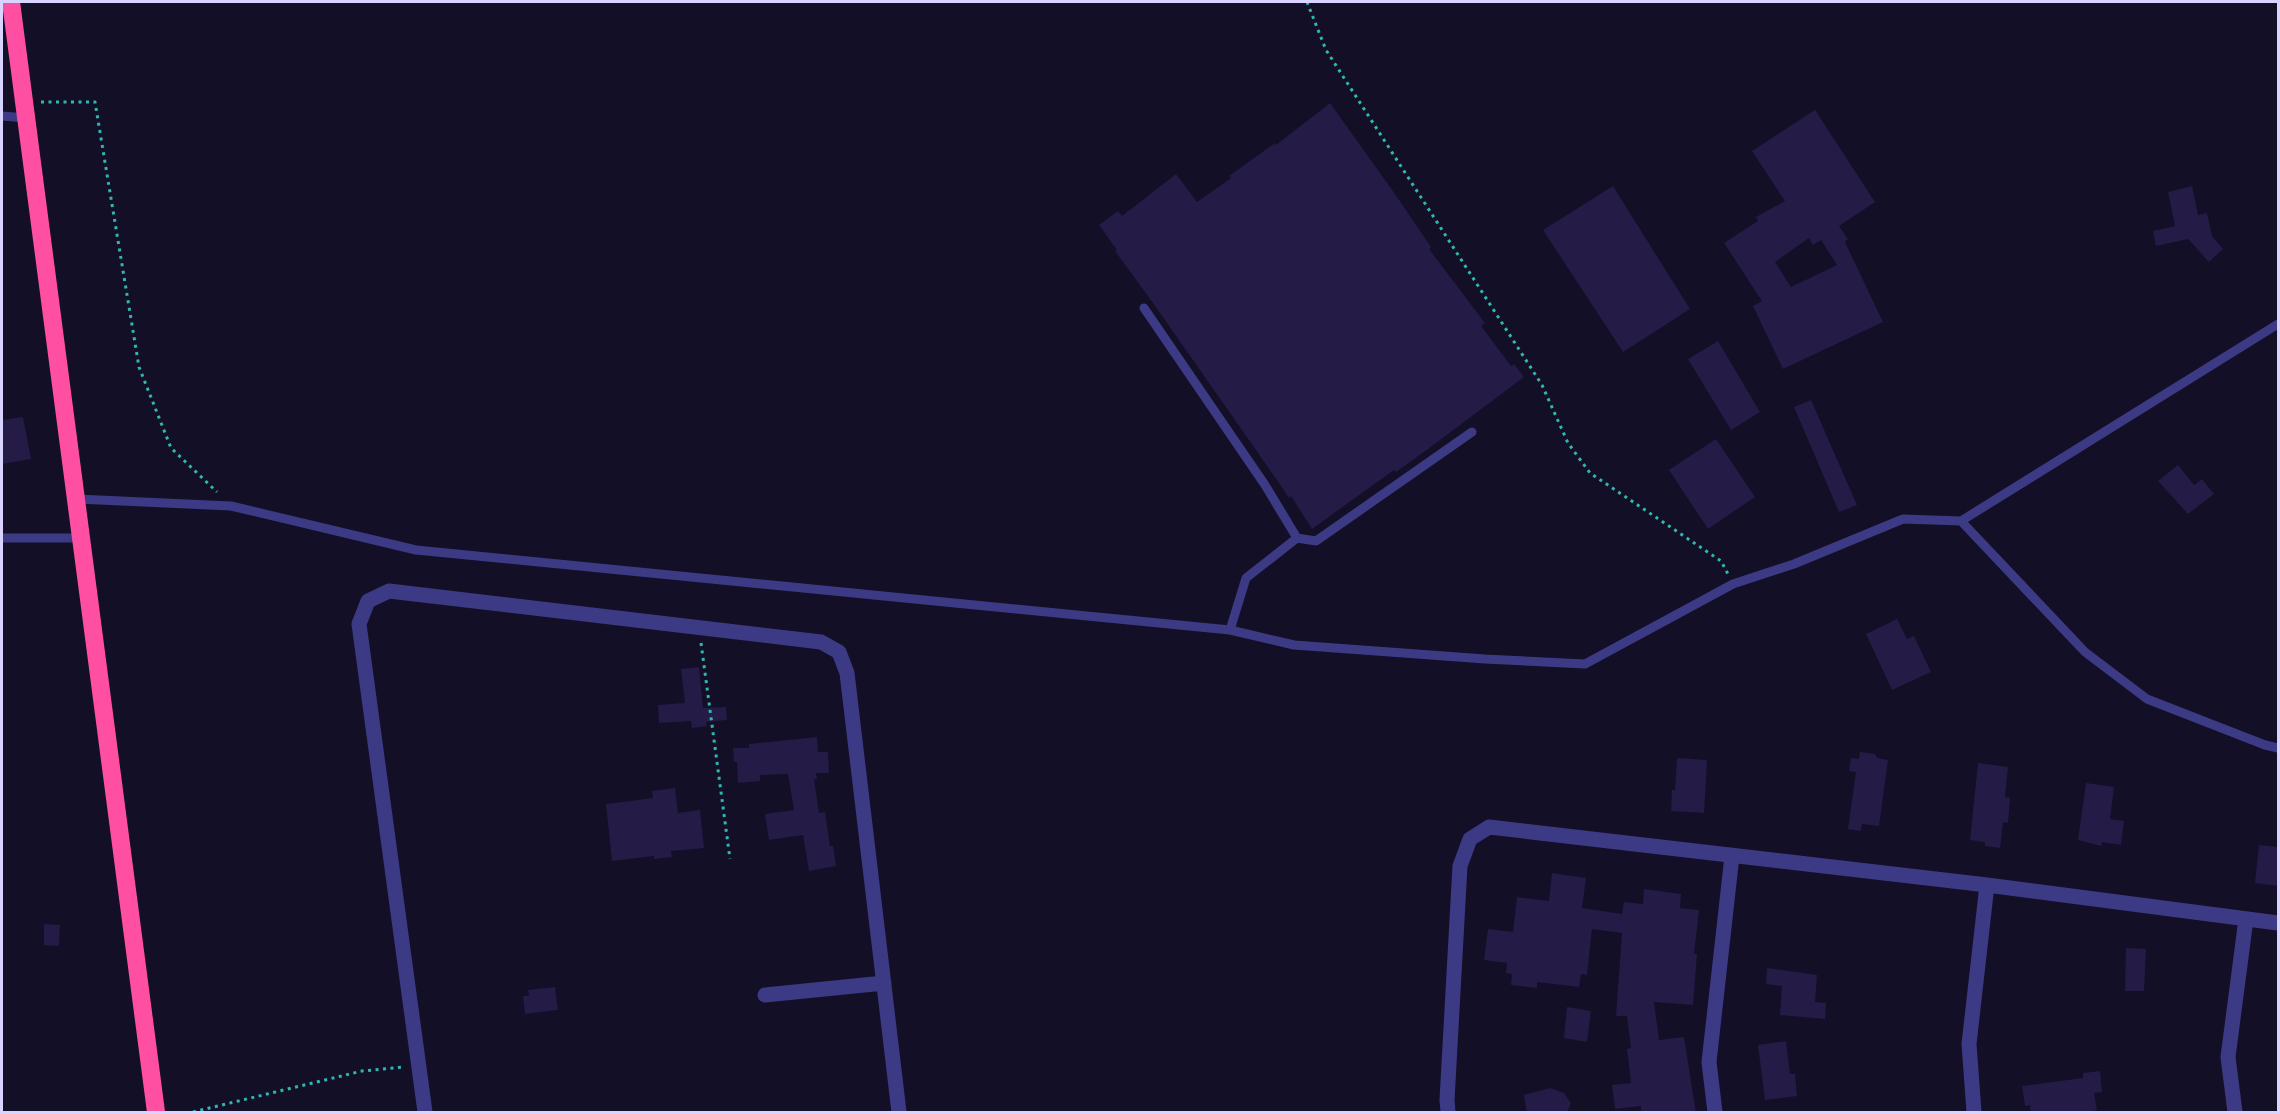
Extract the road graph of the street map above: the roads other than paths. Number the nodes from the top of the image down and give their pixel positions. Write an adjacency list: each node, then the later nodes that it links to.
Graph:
1 (11, 2): 2 (highway)
2 (25, 110): 3 (lane); 7 (highway)
3 (2, 116)
4 (1144, 308): 11 (lane)
5 (2278, 324): 8 (lane)
6 (1472, 432): 11 (lane)
7 (77, 499): 10 (highway); 12 (lane)
8 (1961, 521): 12 (lane); 13 (lane)
9 (2, 538): 10 (lane)
10 (81, 538): 20 (highway)
11 (1297, 538): 12 (lane)
12 (1230, 630)
13 (2278, 748)
14 (1732, 856): 15 (street); 23 (street); 24 (street)
15 (1987, 885): 16 (street); 25 (street)
16 (2246, 919): 17 (street); 26 (street)
17 (2278, 923)
18 (884, 983): 19 (street); 21 (street); 22 (street)
19 (765, 995)
20 (156, 1113)
21 (425, 1113)
22 (899, 1113)
23 (1449, 1113)
24 (1715, 1113)
25 (1974, 1113)
26 (2235, 1113)

